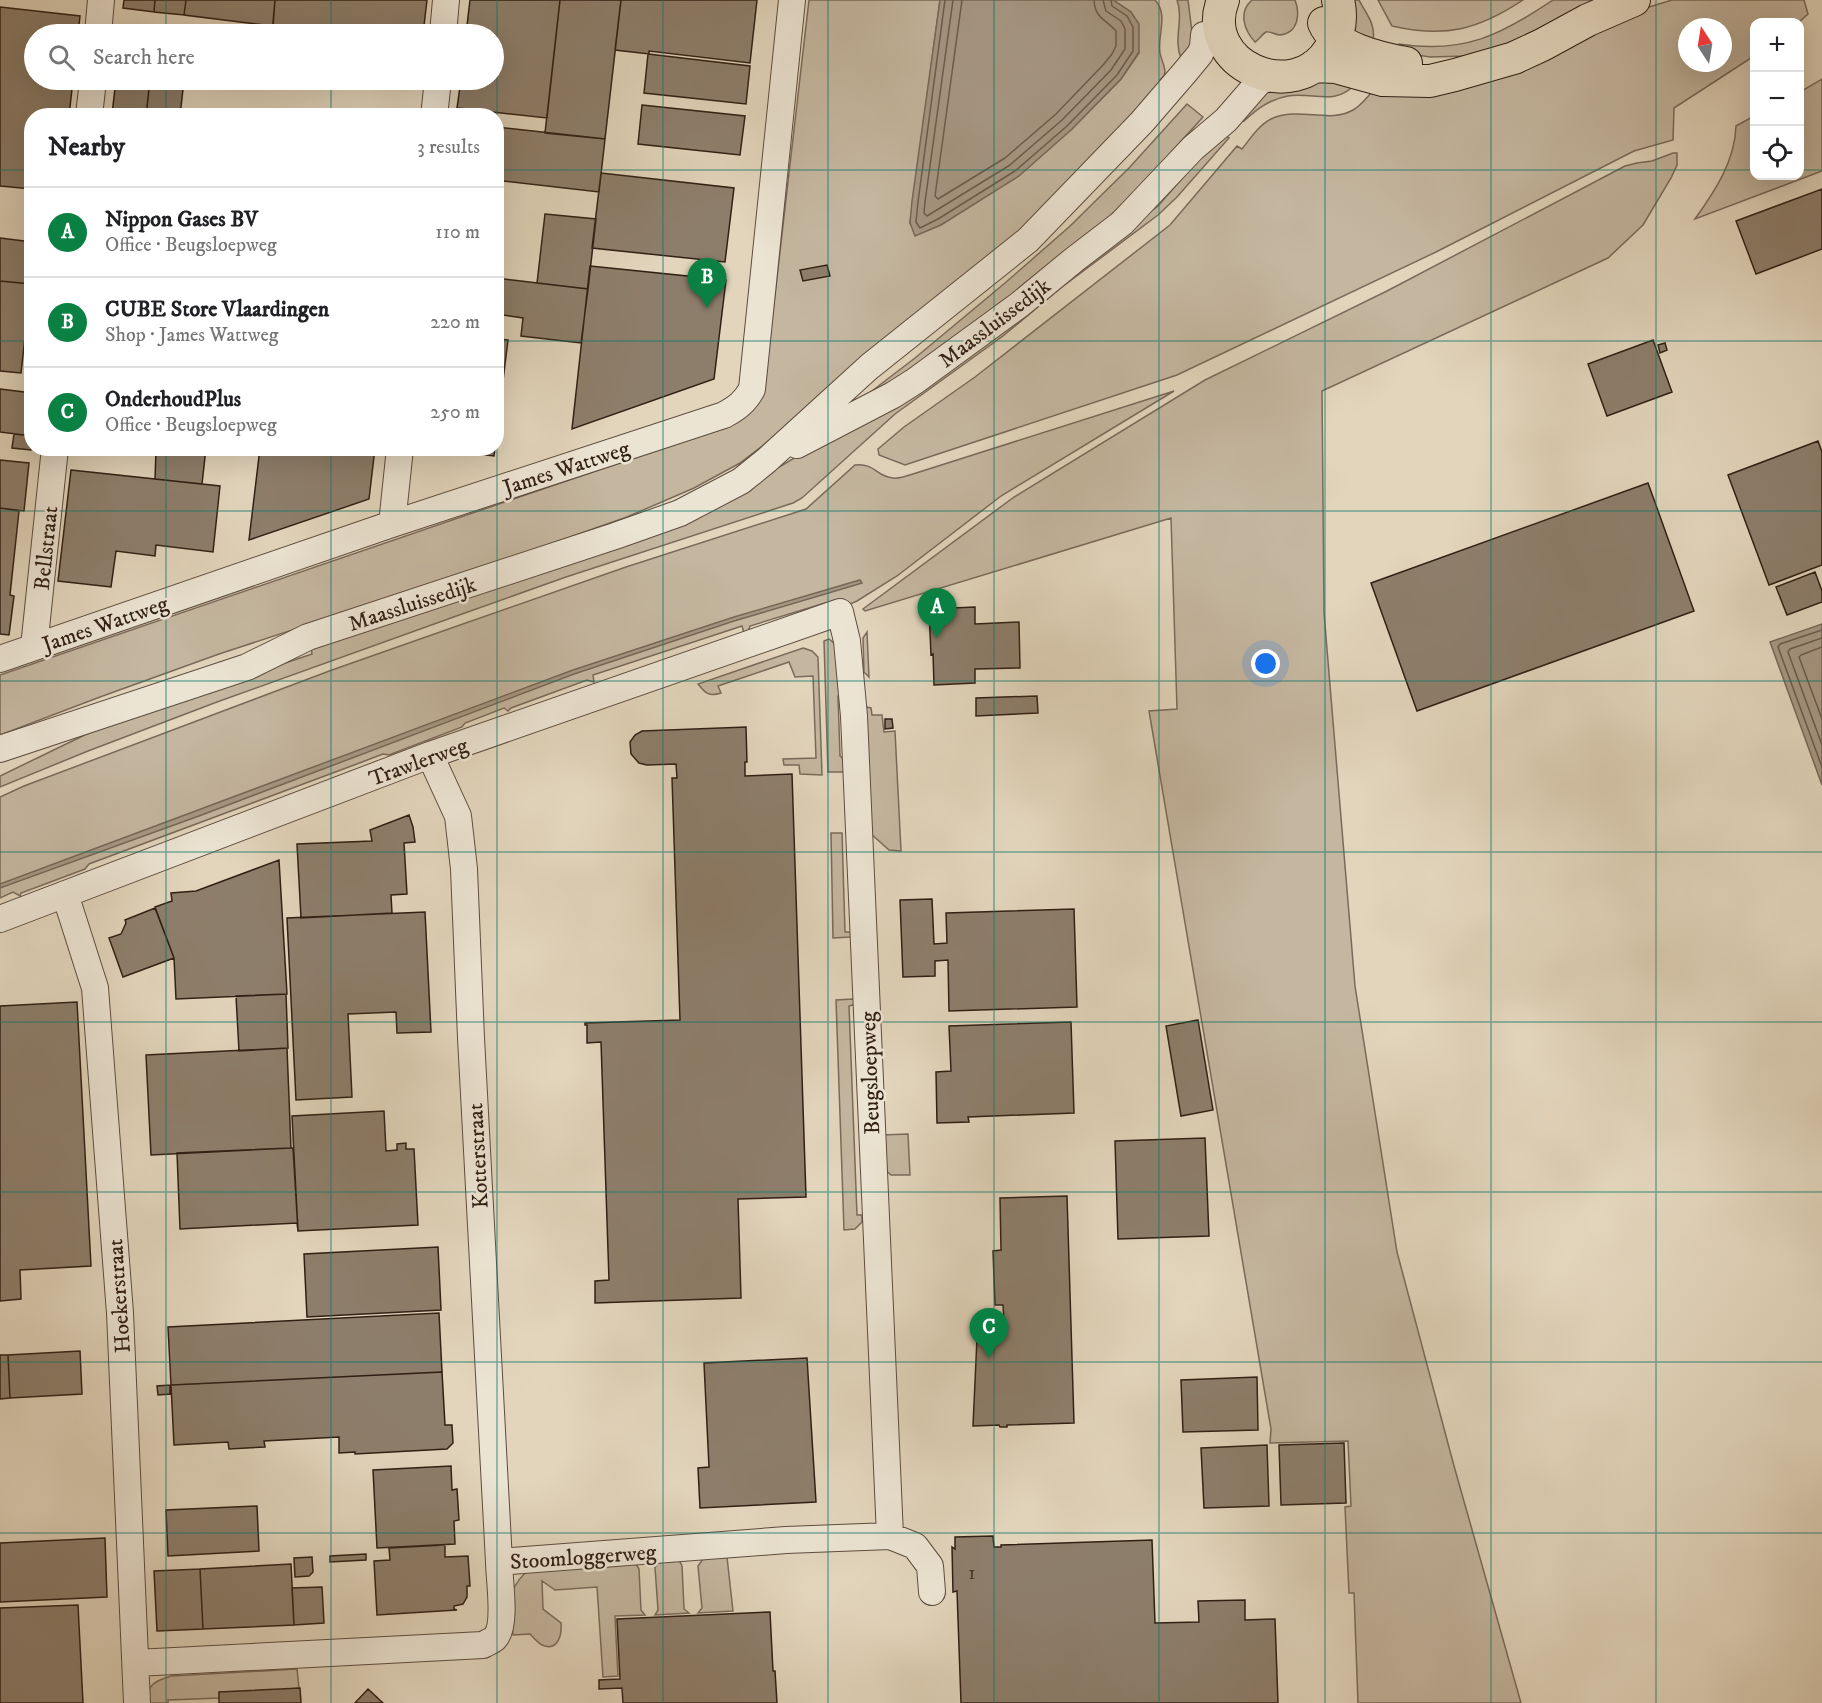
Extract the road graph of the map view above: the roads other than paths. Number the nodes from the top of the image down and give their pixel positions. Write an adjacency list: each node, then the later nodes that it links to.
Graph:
1 (101, 0): 7 (street)
2 (446, 0): 8 (street)
3 (792, 0): 20 (street, James Wattweg)
4 (1634, 0): 11 (main road)
5 (1214, 2): 9 (main road)
6 (1330, 14): 10 (main road); 11 (main road); 12 (main road)
7 (99, 24)
8 (444, 24)
9 (1213, 37): 12 (main road); 19 (street, Maassluissedijk)
10 (1314, 66): 11 (main road); 12 (main road)
11 (1476, 68)
12 (1261, 73): 19 (street, Maassluissedijk)
13 (92, 90): 15 (street)
14 (437, 90): 16 (street)
15 (90, 108)
16 (435, 108)
17 (54, 456): 22 (street, Bellstraat)
18 (399, 456): 20 (street)
19 (767, 460): 24 (street, Maassluissedijk)
20 (392, 524): 22 (street, James Wattweg)
21 (840, 612): 26 (street, Trawlerweg); 30 (street, Beugsloepweg)
22 (34, 647): 23 (street, James Wattweg)
23 (0, 659)
24 (51, 733): 25 (street, Maassluissedijk); 27 (street, Maassluissedijk)
25 (0, 749)
26 (430, 755): 28 (street, Trawlerweg); 31 (street, Kotterstraat)
27 (0, 760)
28 (65, 894): 29 (street, Trawlerweg); 33 (street, Hoekerstraat)
29 (0, 919)
30 (890, 1536): 31 (street, Stoomloggerweg); 32 (street)
31 (499, 1562): 33 (street, Stoomloggerweg)
32 (932, 1592)
33 (136, 1663): 34 (street, Hoekerstraat)
34 (137, 1703)

